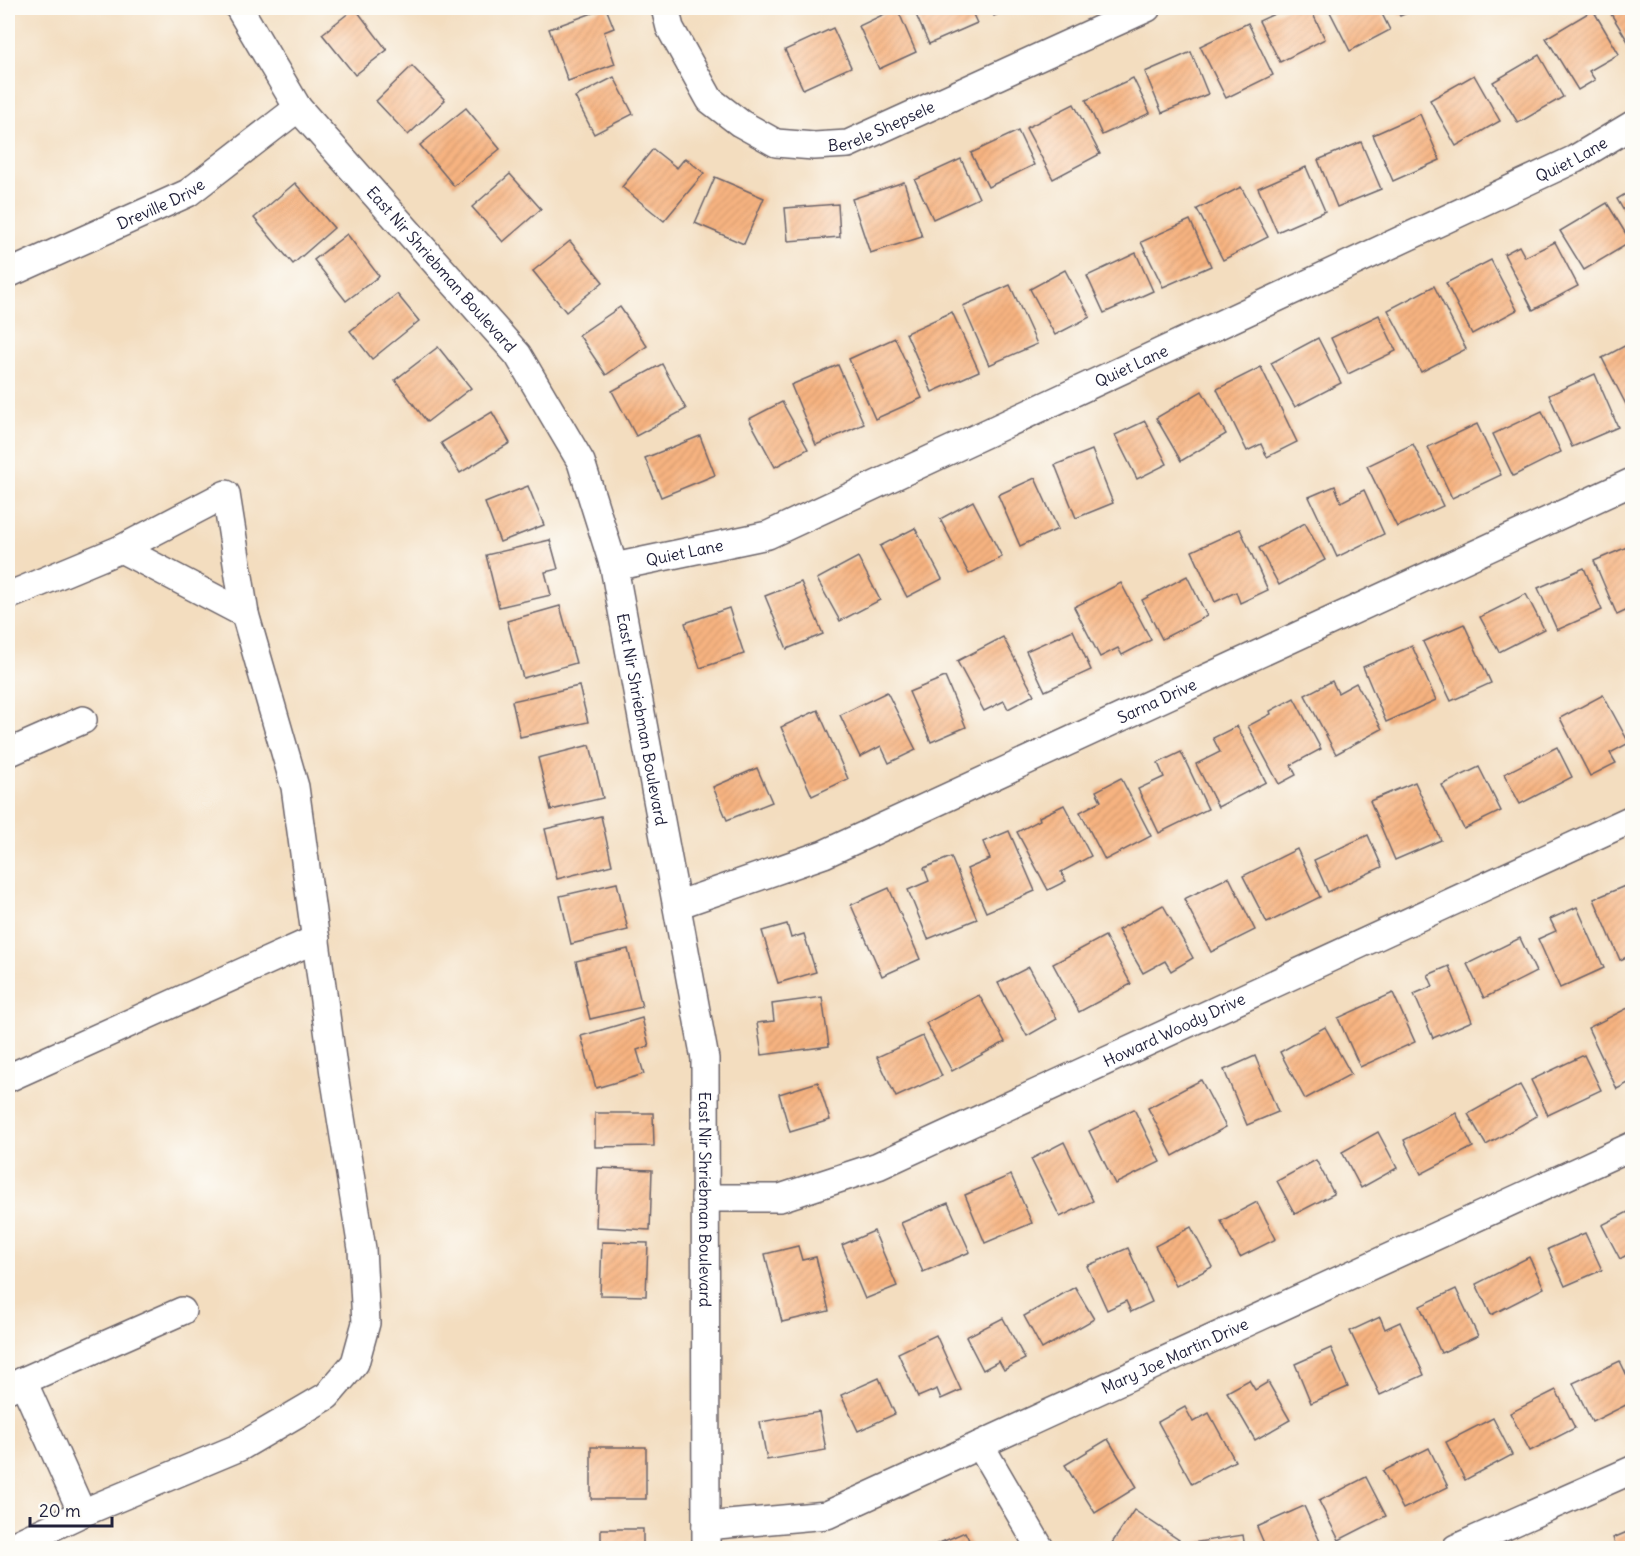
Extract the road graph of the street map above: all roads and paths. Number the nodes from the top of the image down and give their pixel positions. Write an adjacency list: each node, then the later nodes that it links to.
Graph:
1 (239, 8): 4 (street, East Nir Shriebman Boulevard)
2 (666, 8): 3 (street, Berele Shepsele)
3 (1147, 8)
4 (298, 108): 6 (street, Dreville Drive); 9 (street, East Nir Shriebman Boulevard)
5 (1632, 125): 9 (street, Quiet Lane)
6 (8, 274)
7 (1632, 482): 15 (street, Sarna Drive)
8 (122, 549): 10 (street); 11 (street); 11 (street)
9 (614, 567): 15 (street, East Nir Shriebman Boulevard)
10 (8, 596)
11 (245, 614): 16 (street)
12 (82, 720): 13 (street)
13 (8, 753)
14 (1632, 819): 19 (street, Howard Woody Drive)
15 (677, 905): 19 (street, East Nir Shriebman Boulevard)
16 (316, 939): 17 (street); 24 (street)
17 (8, 1078)
18 (1632, 1146): 22 (street, Mary Joe Martin Drive)
19 (705, 1198): 25 (street, East Nir Shriebman Boulevard)
20 (182, 1311): 21 (street)
21 (15, 1385): 24 (street)
22 (980, 1445): 25 (street, Mary Joe Martin Drive); 27 (street)
23 (1632, 1470): 28 (street)
24 (82, 1513): 26 (street)
25 (706, 1537)
26 (8, 1548)
27 (1040, 1548)
28 (1456, 1548)

